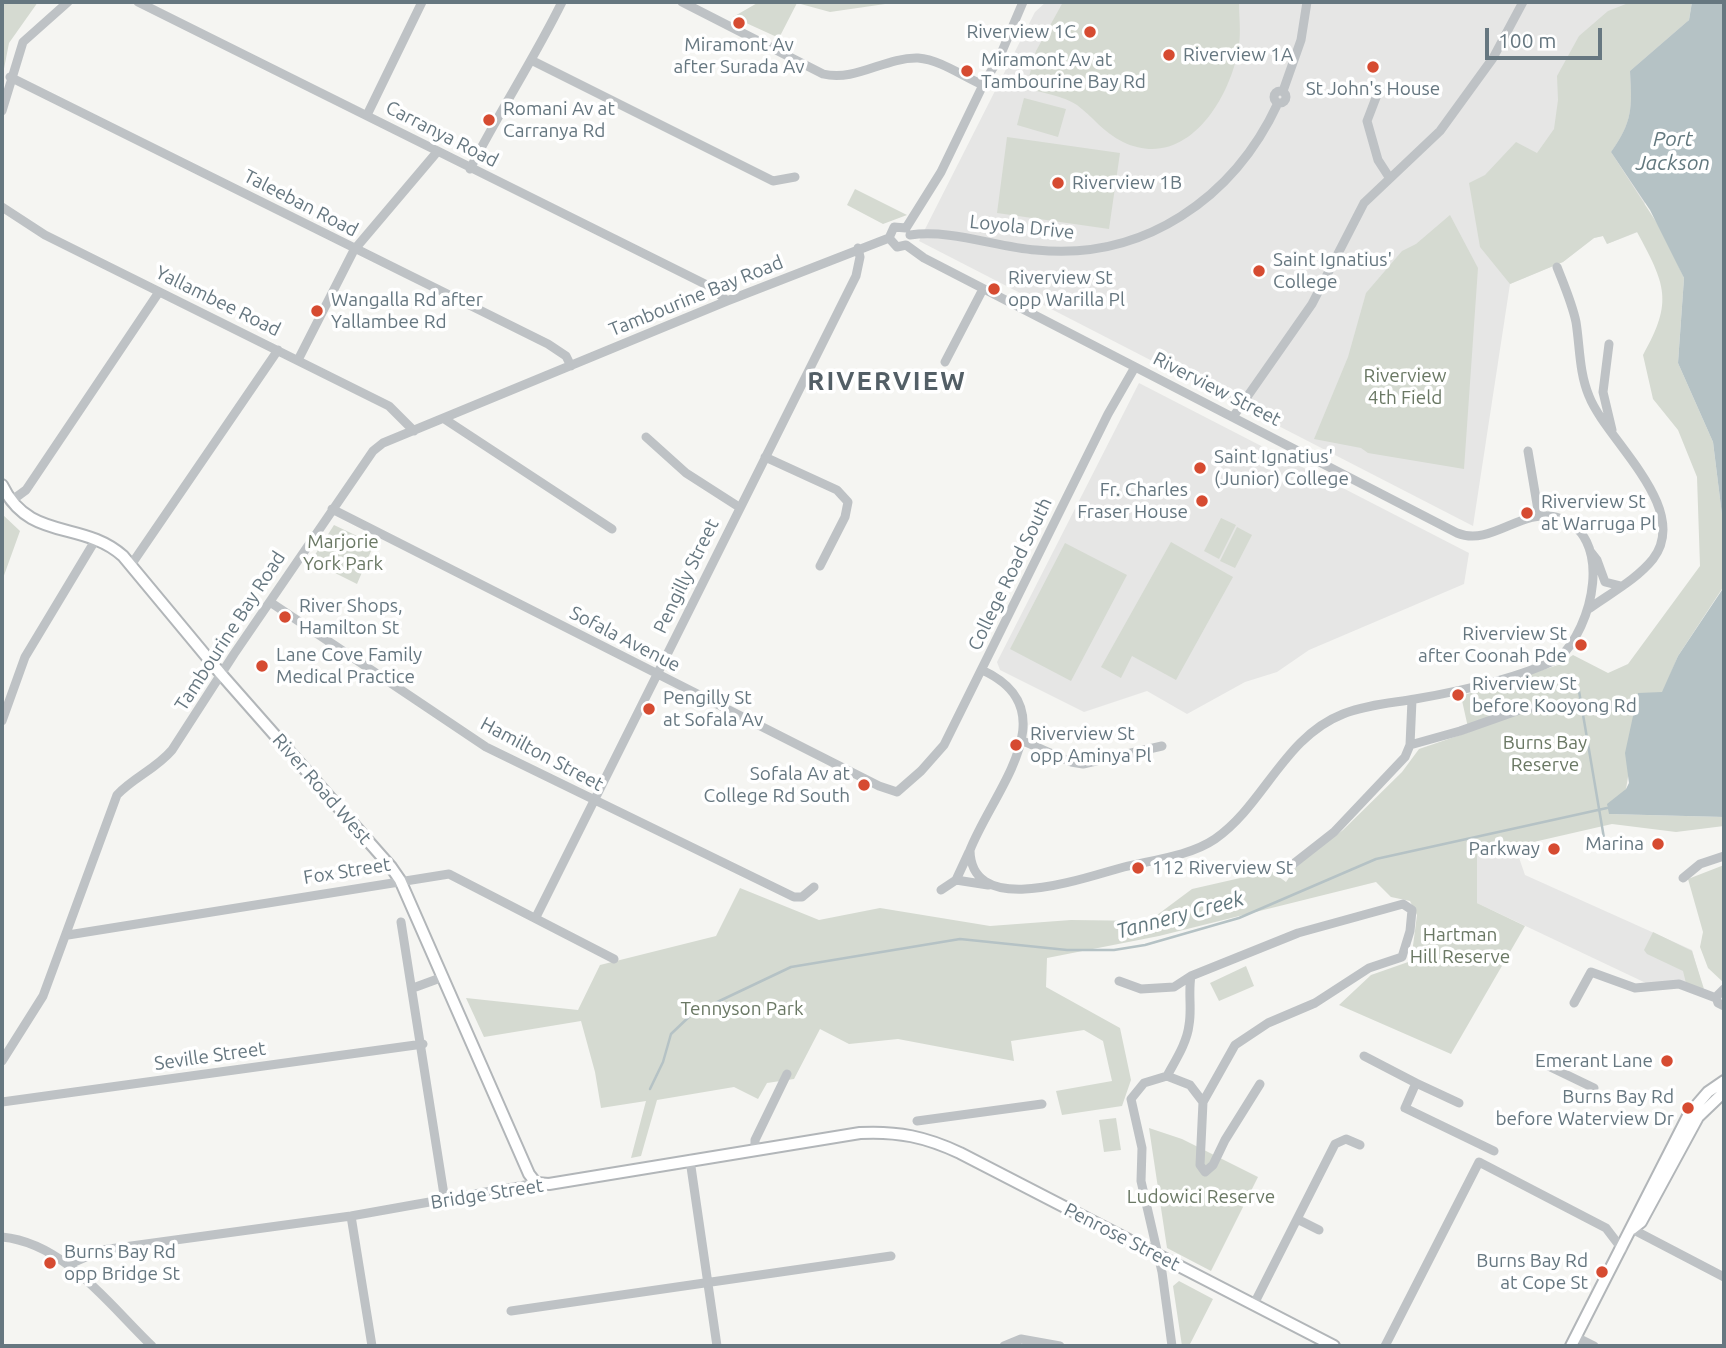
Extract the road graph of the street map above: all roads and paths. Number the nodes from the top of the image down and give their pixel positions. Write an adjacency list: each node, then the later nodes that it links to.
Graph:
1 (68, 2): 10 (street)
2 (138, 2): 14 (street, Carranya Road)
3 (421, 2): 14 (street)
4 (562, 2): 9 (street)
5 (683, 2): 11 (street)
6 (1023, 2): 11 (street)
7 (1307, 2): 20 (street, Loyola Drive)
8 (1523, 2): 18 (street)
9 (533, 61): 16 (street); 17 (street)
10 (10, 77): 13 (street); 23 (street, Taleeban Road)
11 (983, 85): 20 (street)
12 (1377, 95): 18 (street)
13 (2, 111)
14 (367, 115): 15 (street, Carranya Road)
15 (437, 152): 16 (street, Carranya Road); 23 (street)
16 (470, 169): 27 (street, Carranya Road)
17 (795, 177)
18 (1389, 177): 34 (street)
19 (2, 207): 26 (street, Yallambee Road)
20 (907, 236): 21 (street); 21 (street, Tambourine Bay Road); 25 (street, Riverview Street)
21 (888, 239): 22 (street, Tambourine Bay Road)
22 (858, 248): 27 (street, Tambourine Bay Road); 40 (street, Pengilly Street)
23 (354, 250): 30 (street); 32 (street, Taleeban Road)
24 (1557, 267): 37 (street)
25 (983, 289): 31 (street); 33 (street, Riverview Street)
26 (159, 292): 29 (street, Yallambee Road); 42 (street)
27 (727, 301): 32 (street, Tambourine Bay Road)
28 (1609, 344): 37 (street)
29 (278, 350): 30 (street, Yallambee Road); 49 (street)
30 (299, 360): 36 (street, Yallambee Road)
31 (945, 362)
32 (571, 366): 35 (street, Tambourine Bay Road)
33 (1135, 367): 34 (street, Riverview Street); 54 (street, College Road South)
34 (1233, 417): 45 (street, Riverview Street)
35 (446, 419): 36 (street, Tambourine Bay Road); 46 (street)
36 (414, 431): 44 (street, Tambourine Bay Road)
37 (1613, 435): 51 (street)
38 (646, 437): 43 (street)
39 (1528, 451): 45 (street)
40 (765, 457): 43 (street, Pengilly Street); 50 (street)
41 (2, 485): 42 (main road, River Road West)
42 (11, 501): 47 (main road, River Road West)
43 (740, 507): 56 (street, Pengilly Street)
44 (332, 509): 52 (street, Tambourine Bay Road); 56 (street, Sofala Avenue)
45 (1539, 516): 48 (street)
46 (611, 530)
47 (96, 539): 49 (main road, River Road West); 59 (street)
48 (1587, 546): 51 (street); 53 (street)
49 (131, 565): 55 (main road, River Road West)
50 (820, 566)
51 (1622, 586): 53 (street)
52 (270, 602): 55 (street, Tambourine Bay Road); 64 (street, Hamilton Street)
53 (1590, 608): 57 (street)
54 (982, 670): 60 (street); 63 (street, College Road South)
55 (221, 674): 69 (main road, River Road West); 76 (street, Tambourine Bay Road)
56 (657, 675): 63 (street, Sofala Avenue); 64 (street, Pengilly Street)
57 (1412, 700): 61 (street); 71 (street)
58 (1618, 706): 61 (street)
59 (2, 721)
60 (1023, 741): 62 (street); 65 (street)
61 (1410, 745): 67 (street)
62 (1162, 746)
63 (904, 789)
64 (594, 802): 72 (street, Hamilton Street); 74 (street, Pengilly Street)
65 (970, 850): 70 (street); 71 (street)
66 (1724, 856): 68 (street)
67 (1283, 872)
68 (1683, 878)
69 (400, 880): 74 (street, Fox Street); 76 (street, Fox Street); 79 (main road, River Road West)
70 (956, 880): 71 (street); 73 (street)
71 (993, 886)
72 (814, 887)
73 (941, 890)
74 (536, 917): 77 (street, Fox Street)
75 (401, 922): 81 (street)
76 (68, 935): 87 (street, Tambourine Bay Road)
77 (614, 959)
78 (1191, 976): 80 (street); 93 (street); 101 (street)
79 (443, 977): 81 (street); 110 (main road, River Road West)
80 (1119, 981)
81 (413, 988): 86 (street)
82 (1724, 989): 83 (street)
83 (1716, 998): 84 (street); 85 (street)
84 (1574, 1003)
85 (1724, 1006)
86 (423, 1044): 100 (street, Seville Street); 111 (street)
87 (6, 1046): 89 (street, Tambourine Bay Road)
88 (1364, 1056): 95 (street)
89 (2, 1061)
90 (1541, 1062): 97 (street)
91 (787, 1074): 107 (street)
92 (1724, 1074): 98 (main road)
93 (1167, 1076): 101 (street); 118 (street)
94 (1724, 1081): 98 (main road)
95 (1416, 1083): 102 (street); 108 (street)
96 (1260, 1084): 101 (street)
97 (1594, 1088)
98 (1708, 1092): 114 (main road)
99 (1724, 1092): 114 (main road)
100 (2, 1102)
101 (1203, 1102)
102 (1459, 1103)
103 (1042, 1104): 104 (street)
104 (917, 1121)
105 (908, 1134): 107 (main road, Bridge Street); 118 (main road, Penrose Street)
106 (1360, 1145): 113 (street)
107 (755, 1150): 109 (main road, Bridge Street)
108 (1494, 1151)
109 (690, 1160): 110 (main road, Bridge Street); 122 (street)
110 (536, 1183): 111 (street, Bridge Street)
111 (446, 1201): 112 (street, Bridge Street)
112 (351, 1216): 120 (street, Bridge Street); 127 (street)
113 (1297, 1219): 115 (street); 123 (street)
114 (1633, 1229): 117 (main road); 121 (street)
115 (1319, 1230)
116 (2, 1237): 120 (street)
117 (1622, 1249): 125 (main road); 133 (street)
118 (1157, 1255): 123 (main road, Penrose Street); 131 (street)
119 (891, 1256): 122 (street)
120 (68, 1265): 126 (street)
121 (1724, 1277)
122 (708, 1283): 124 (street); 128 (street)
123 (1254, 1304): 132 (main road, Penrose Street)
124 (512, 1311)
125 (1574, 1342): 134 (street)
126 (152, 1346)
127 (372, 1346)
128 (717, 1346)
129 (1004, 1346): 130 (street)
130 (1060, 1346)
131 (1172, 1346)
132 (1334, 1346)
133 (1385, 1346)
134 (1594, 1346)

